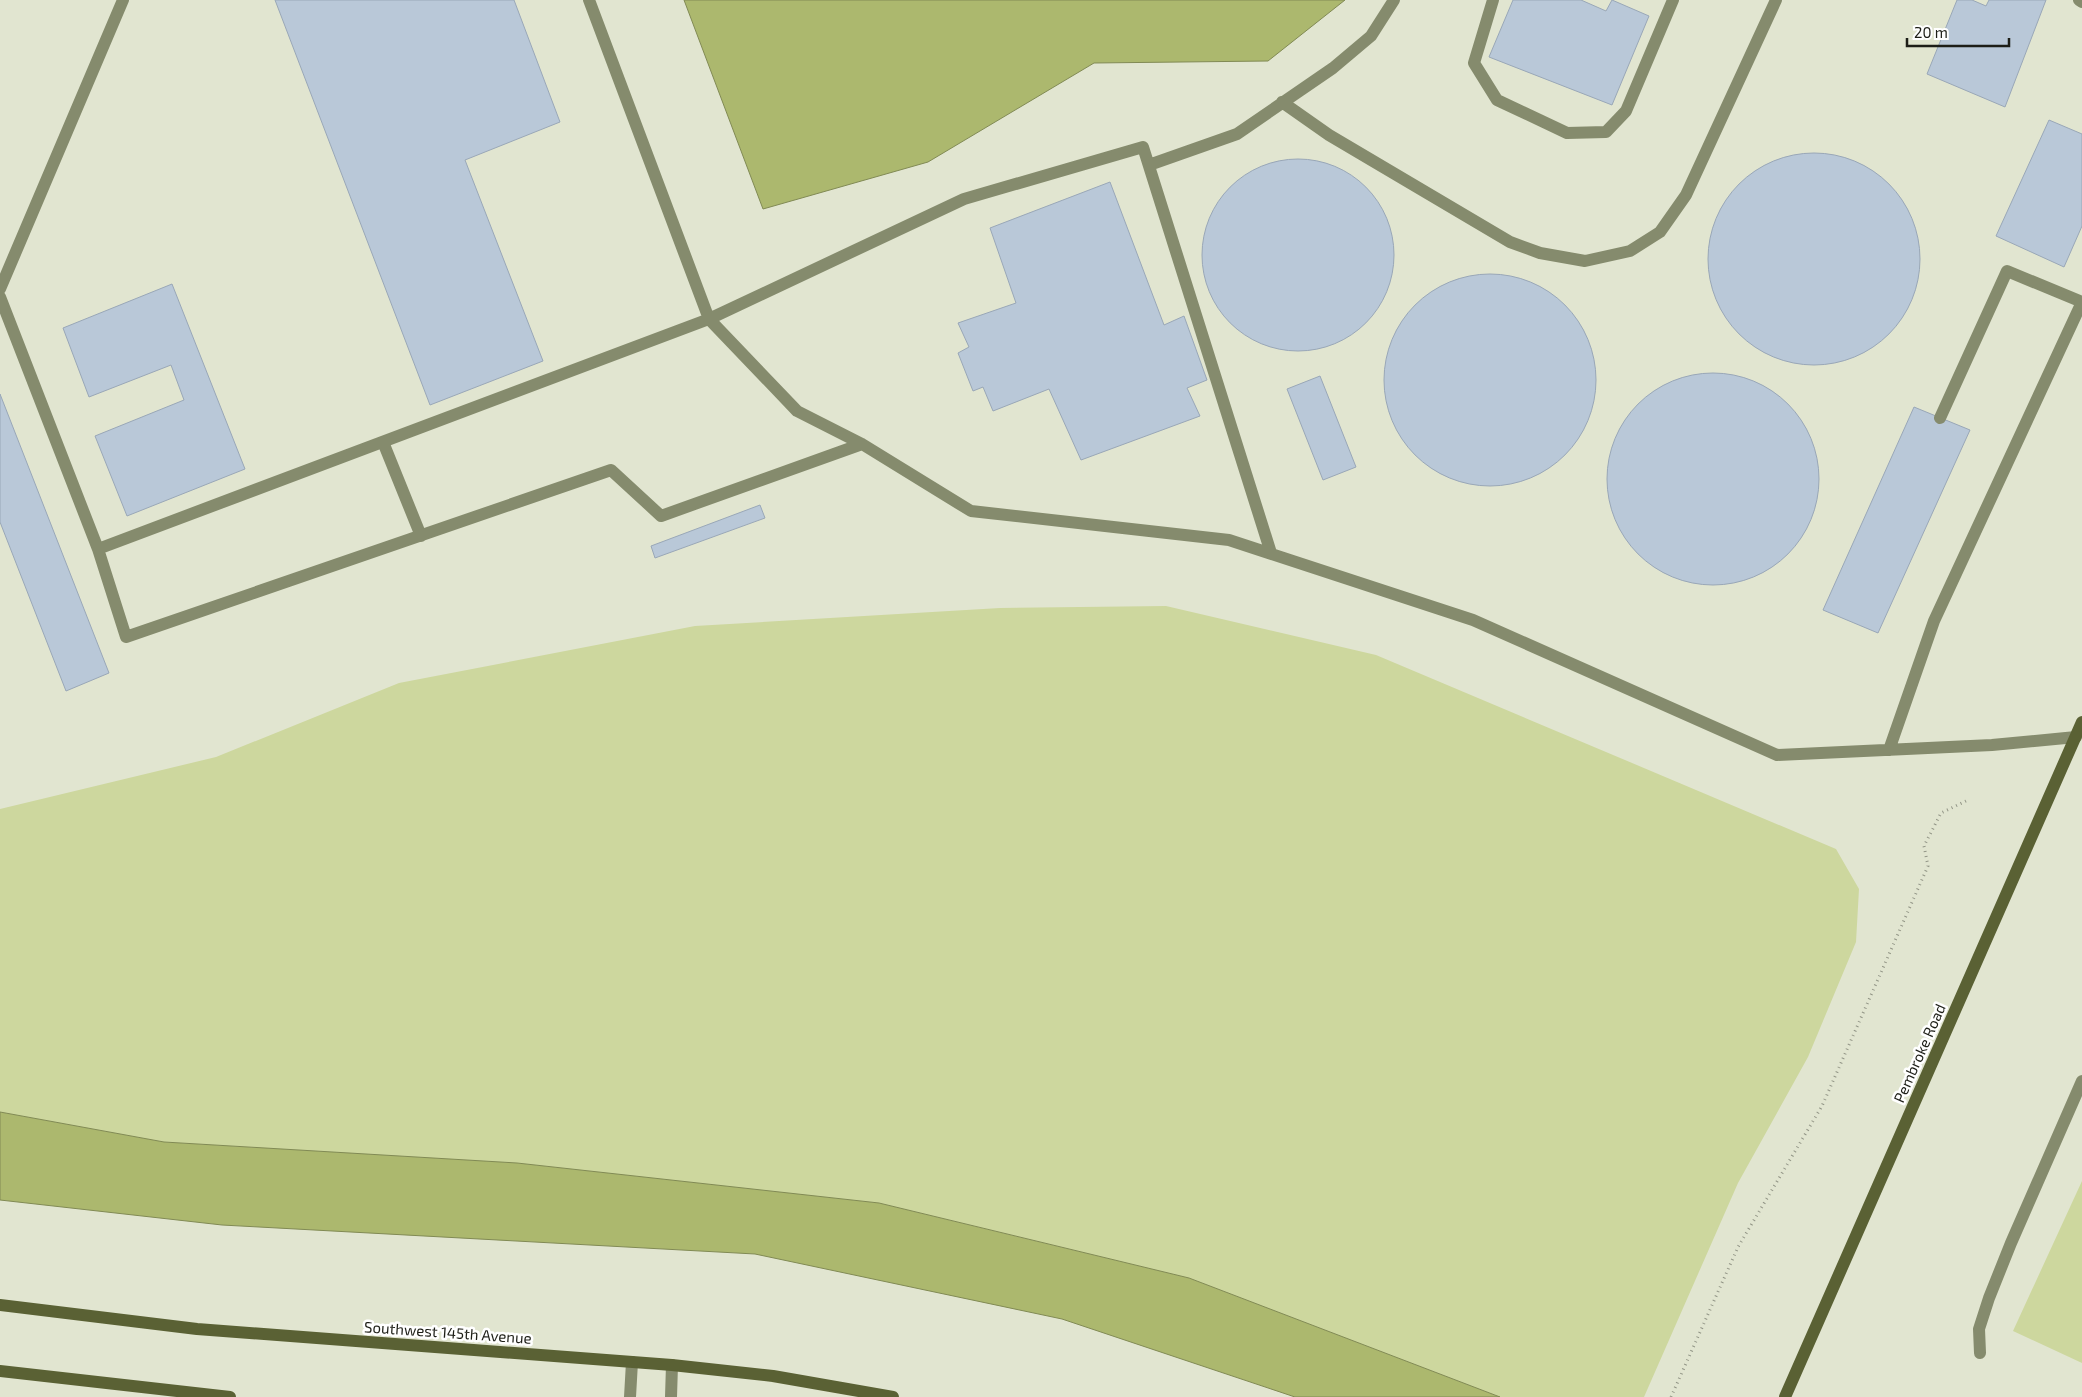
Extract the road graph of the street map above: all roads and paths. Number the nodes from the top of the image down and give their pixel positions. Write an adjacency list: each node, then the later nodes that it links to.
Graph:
1 (123, 0): 9 (street)
2 (589, 0): 12 (street)
3 (1394, 0): 7 (street)
4 (1493, 0): 5 (street)
5 (1674, 0)
6 (1776, 0): 7 (street)
7 (1282, 102): 8 (street)
8 (1149, 165): 12 (street); 18 (street)
9 (0, 289)
10 (0, 297): 17 (street)
11 (2082, 302): 13 (street); 21 (street)
12 (709, 319): 14 (street); 15 (street)
13 (1940, 418)
14 (383, 442): 16 (street); 17 (street)
15 (862, 444): 16 (street); 18 (street)
16 (421, 536): 17 (street)
17 (98, 549)
18 (1271, 553): 21 (street)
19 (2082, 722): 20 (street, Pembroke Road)
20 (2076, 737): 21 (street); 34 (street, Pembroke Road)
21 (1889, 750)
22 (1966, 801): 33 (path)
23 (2082, 1081): 25 (street)
24 (0, 1305): 26 (street, Southwest 145th Avenue)
25 (1980, 1352)
26 (632, 1362): 27 (street, Southwest 145th Avenue); 30 (street)
27 (672, 1365): 31 (street); 32 (street, Southwest 145th Avenue)
28 (0, 1371): 29 (street)
29 (230, 1397)
30 (630, 1397)
31 (671, 1397)
32 (893, 1397)
33 (1671, 1397)
34 (1785, 1397)

